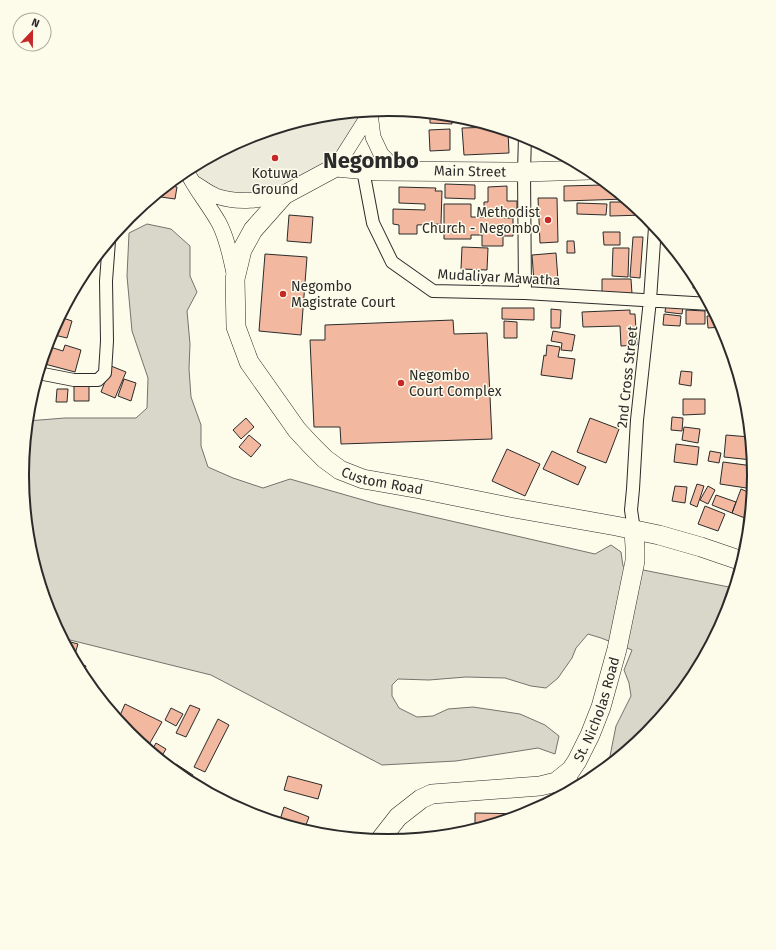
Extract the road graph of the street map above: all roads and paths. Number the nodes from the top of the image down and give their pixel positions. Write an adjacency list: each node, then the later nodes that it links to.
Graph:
1 (367, 117): 4 (street)
2 (371, 117): 7 (street)
3 (525, 143): 8 (street)
4 (336, 167): 5 (main road, Main Street); 10 (main road)
5 (363, 170): 7 (main road, Main Street); 14 (street, Mudaliyar Mawatha)
6 (577, 170): 8 (main road, Main Street)
7 (397, 171): 8 (main road, Main Street)
8 (524, 172): 14 (street)
9 (189, 176): 10 (street); 13 (street)
10 (284, 195): 13 (main road, Custom Road)
11 (654, 234): 15 (street, 2nd Cross Street)
12 (108, 250): 17 (street)
13 (235, 279): 18 (main road, Custom Road)
14 (525, 293): 15 (street, Mudaliyar Mawatha)
15 (650, 300): 16 (street, Mudaliyar Mawatha); 18 (street, 2nd Cross Street)
16 (703, 304)
17 (44, 374)
18 (634, 530): 19 (main road, Custom Road); 20 (main road, St. Nicholas Road)
19 (737, 559)
20 (571, 770): 21 (street); 22 (main road, St. Nicholas Road)
21 (568, 785)
22 (385, 834)

